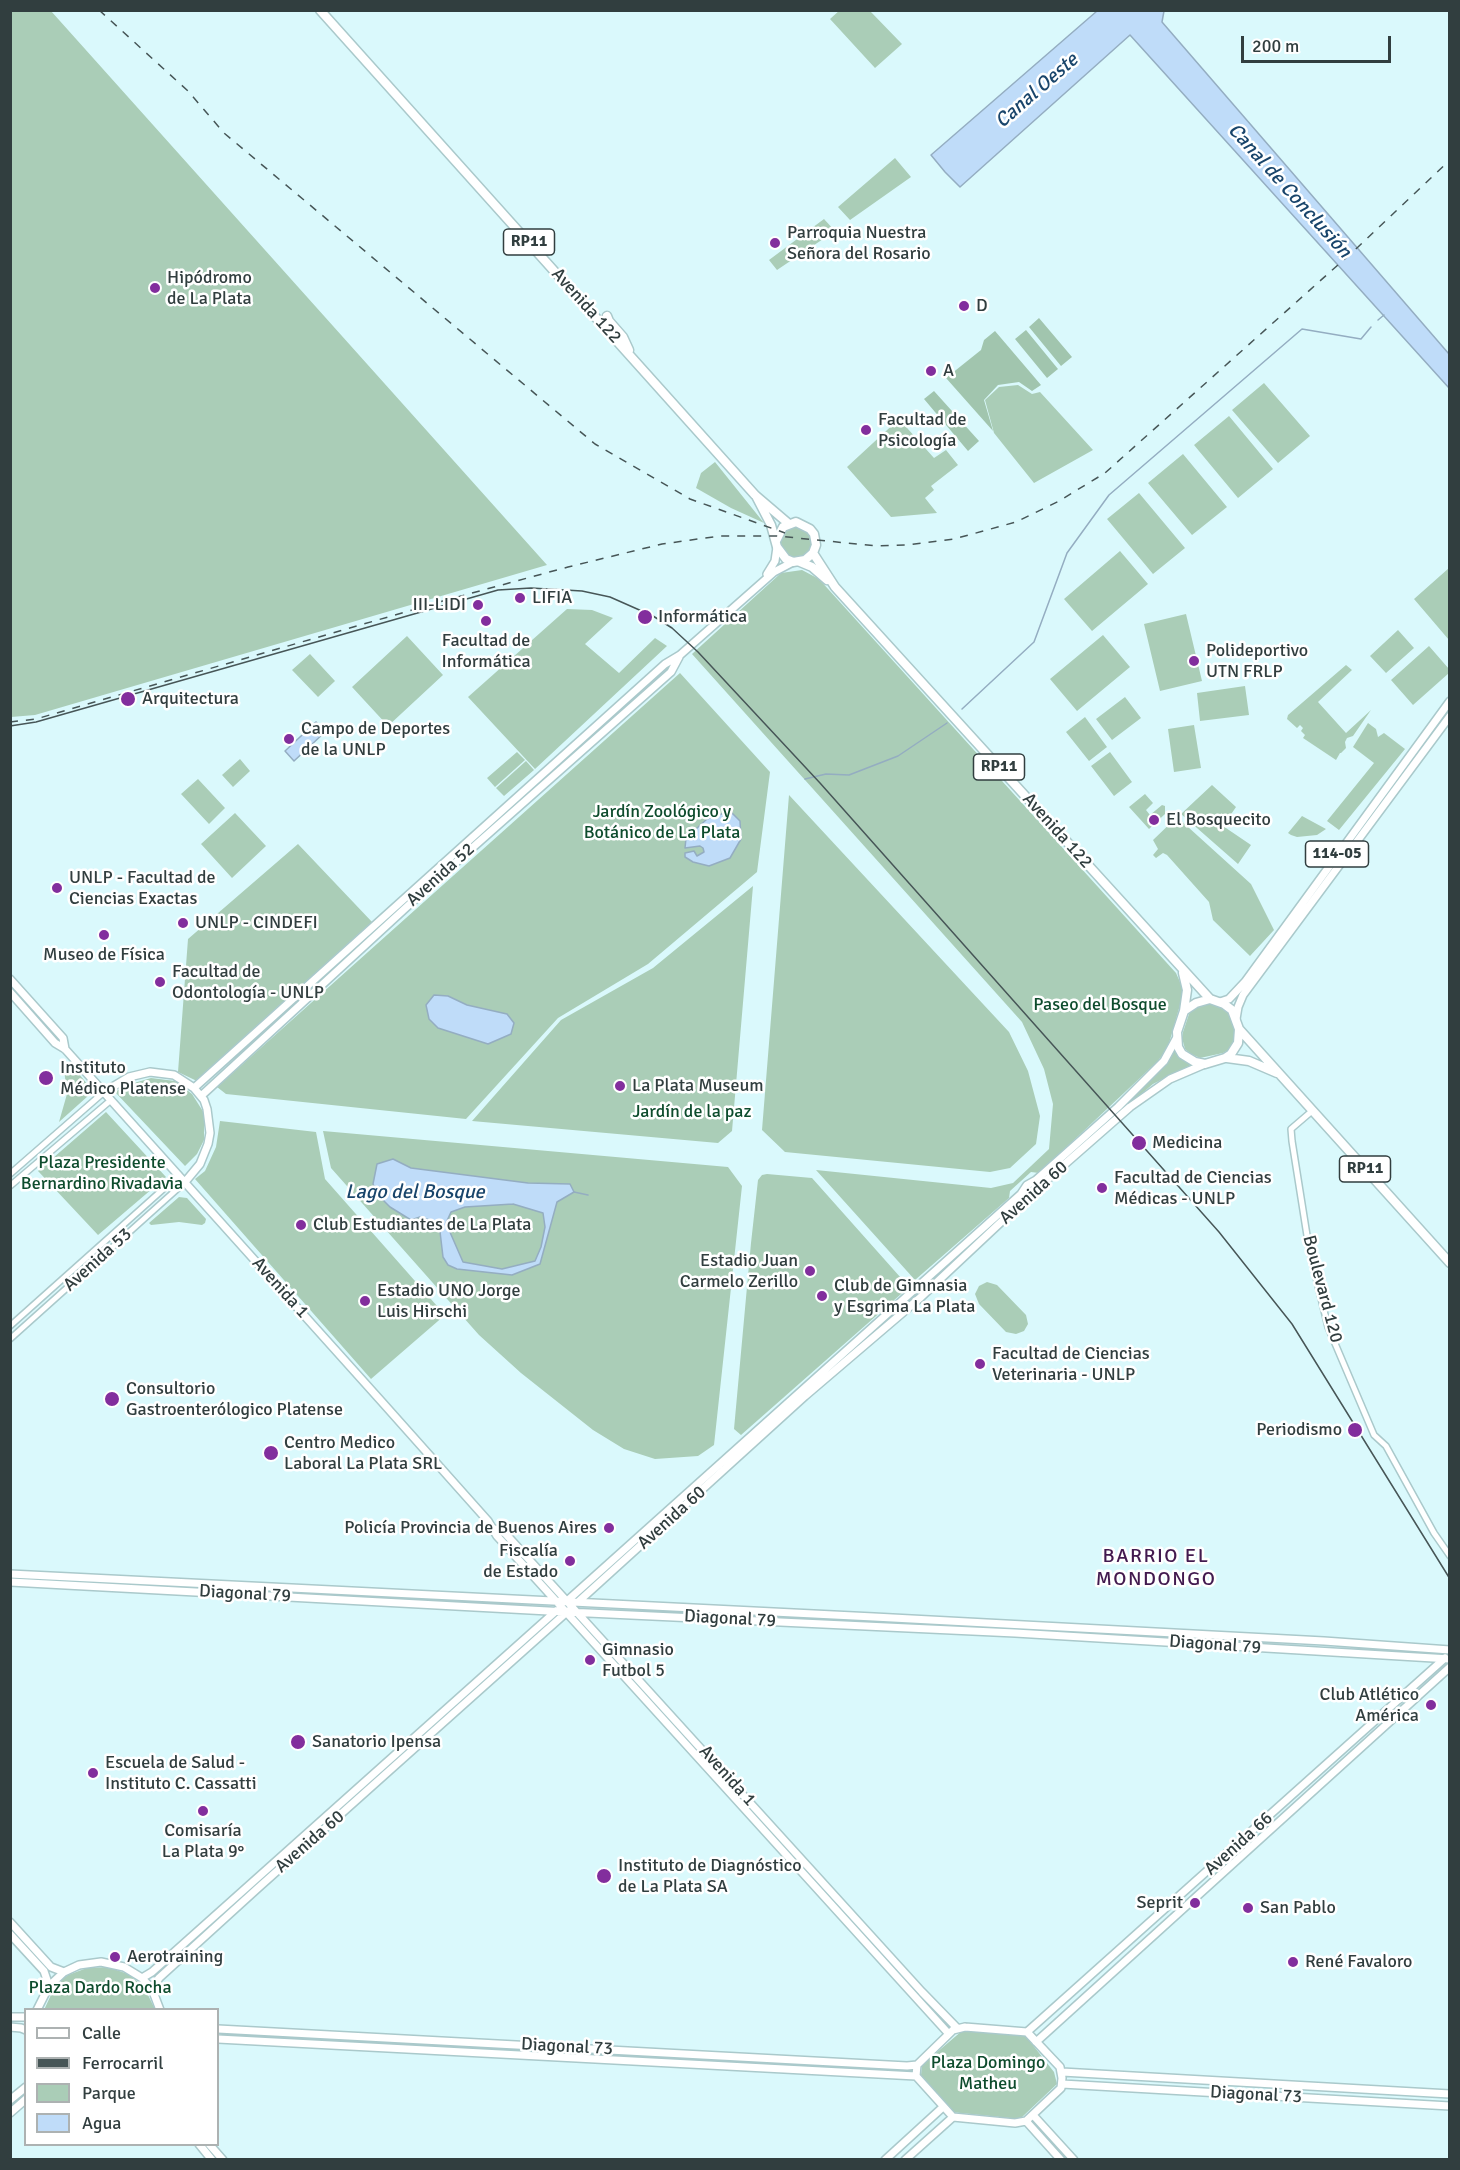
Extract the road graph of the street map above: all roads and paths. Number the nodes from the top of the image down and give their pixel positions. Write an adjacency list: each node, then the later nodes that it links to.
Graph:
1 (320, 10): 3 (highway, Avenida 122 / RP11)
2 (608, 316): 3 (highway)
3 (631, 356): 4 (highway, Avenida 122 / RP11)
4 (755, 495): 5 (highway, Avenida 122 / RP11); 6 (highway, Avenida 122 / RP11)
5 (789, 524): 6 (highway); 7 (highway, RP11)
6 (776, 544): 8 (highway, RP11); 9 (main road, Avenida 52)
7 (813, 553): 8 (highway); 10 (highway, Avenida 122 / RP11)
8 (796, 562): 9 (main road, Avenida 52); 10 (highway, Avenida 122 / RP11)
9 (760, 584): 11 (main road, Avenida 52)
10 (835, 587): 14 (highway, Avenida 122 / RP11)
11 (680, 655): 27 (main road, Avenida 52); 29 (main road, Avenida 52)
12 (1449, 701): 18 (main road, 114-05)
13 (1449, 716): 20 (main road, 114-05)
14 (1181, 969): 17 (highway, Avenida 122 / RP11); 19 (highway)
15 (10, 979): 23 (main road, Avenida 1)
16 (10, 992): 23 (main road, Avenida 1)
17 (1210, 999): 18 (highway, RP11); 19 (highway)
18 (1220, 1002): 20 (highway, RP11)
19 (1184, 1011): 22 (highway)
20 (1236, 1019): 21 (highway, RP11)
21 (1239, 1029): 24 (highway); 26 (highway, RP11)
22 (1176, 1039): 25 (highway); 42 (main road, Avenida 60)
23 (65, 1048): 28 (main road, Avenida 1)
24 (1225, 1058): 25 (highway, RP11); 26 (highway, RP11)
25 (1205, 1064): 42 (main road, Avenida 60)
26 (1280, 1075): 31 (highway, RP11)
27 (194, 1088): 28 (main road); 29 (main road)
28 (104, 1092): 30 (main road, Avenida 1); 32 (street)
29 (201, 1096): 34 (main road)
30 (111, 1100): 33 (main road, Avenida 1); 35 (street)
31 (1312, 1111): 36 (highway, RP11); 39 (street, Boulevard 120)
32 (10, 1174)
33 (179, 1175): 34 (main road, Avenida 1); 37 (street, Avenida 53)
34 (184, 1182): 38 (street, Avenida 53); 42 (main road, Avenida 1)
35 (10, 1186)
36 (1449, 1263)
37 (10, 1326)
38 (10, 1339)
39 (1449, 1556)
40 (10, 1574): 42 (main road, Diagonal 79)
41 (10, 1582): 42 (main road, Diagonal 79)
42 (567, 1607): 43 (main road, Diagonal 79); 48 (main road, Avenida 60); 50 (main road, Avenida 60); 58 (main road, Avenida 1); 62 (main road, Avenida 1)
43 (1448, 1656): 61 (main road, Avenida 66)
44 (1449, 1667): 64 (main road, Avenida 66)
45 (10, 1922): 47 (main road)
46 (10, 1934): 51 (main road)
47 (64, 1972): 49 (main road); 51 (main road)
48 (152, 1972): 49 (main road, Avenida 60); 50 (main road)
49 (142, 1978): 52 (main road)
50 (159, 1978): 52 (main road, Avenida 60)
51 (49, 1986): 53 (main road)
52 (152, 1989): 54 (main road)
53 (38, 2008)
54 (159, 2008)
55 (10, 2017): 56 (main road)
56 (23, 2017): 59 (main road)
57 (10, 2027): 59 (main road)
58 (957, 2028): 61 (main road); 62 (main road)
59 (23, 2029)
60 (219, 2029): 65 (main road, Diagonal 73)
61 (1028, 2032): 64 (main road)
62 (948, 2033): 65 (main road)
63 (219, 2039): 67 (main road, Diagonal 73)
64 (1036, 2042): 66 (main road)
65 (917, 2065): 67 (main road)
66 (1062, 2072): 68 (main road); 70 (main road, Diagonal 73)
67 (916, 2076): 74 (main road)
68 (1062, 2084): 73 (main road, Diagonal 73); 76 (main road)
69 (24, 2089): 71 (main road)
70 (1449, 2094)
71 (10, 2100)
72 (24, 2101): 75 (main road)
73 (1449, 2106)
74 (943, 2107): 77 (main road); 83 (main road)
75 (10, 2113)
76 (1033, 2115): 78 (main road); 86 (main road)
77 (952, 2117): 78 (main road); 84 (main road)
78 (1026, 2121): 85 (main road)
79 (200, 2146): 81 (main road)
80 (210, 2146): 82 (main road)
81 (212, 2160)
82 (223, 2160)
83 (885, 2160)
84 (905, 2160)
85 (1061, 2160)
86 (1074, 2160)

